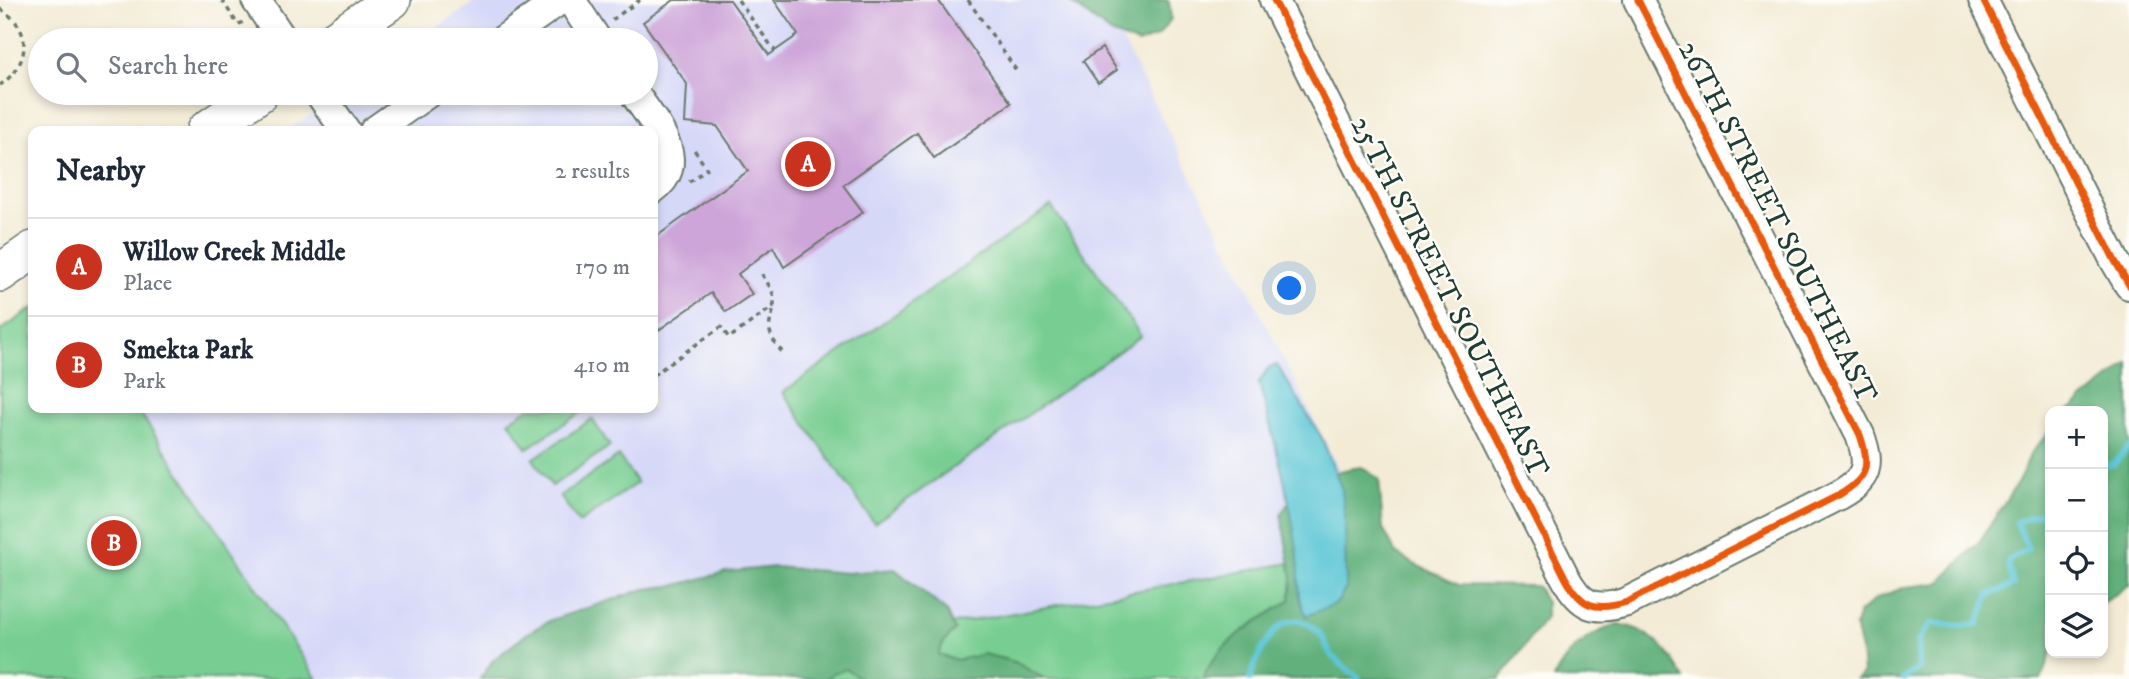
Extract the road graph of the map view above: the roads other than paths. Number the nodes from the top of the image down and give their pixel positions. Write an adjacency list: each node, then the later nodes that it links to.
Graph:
1 (256, 0): 8 (street)
2 (392, 0): 9 (main road)
3 (560, 0): 10 (street)
4 (571, 0): 11 (street)
5 (1274, 0): 25 (street, 25TH STREET SOUTHEAST)
6 (1638, 0): 25 (street, 26TH STREET SOUTHEAST)
7 (1983, 0): 24 (street)
8 (275, 28)
9 (351, 28)
10 (520, 28)
11 (598, 28)
12 (243, 105): 16 (main road)
13 (328, 105): 17 (street)
14 (411, 105): 18 (street)
15 (642, 105): 19 (street)
16 (212, 126)
17 (342, 126)
18 (381, 126)
19 (657, 126)
20 (658, 128): 21 (street)
21 (658, 184)
22 (28, 253): 23 (main road)
23 (0, 273)
24 (2129, 285)
25 (1867, 468)

